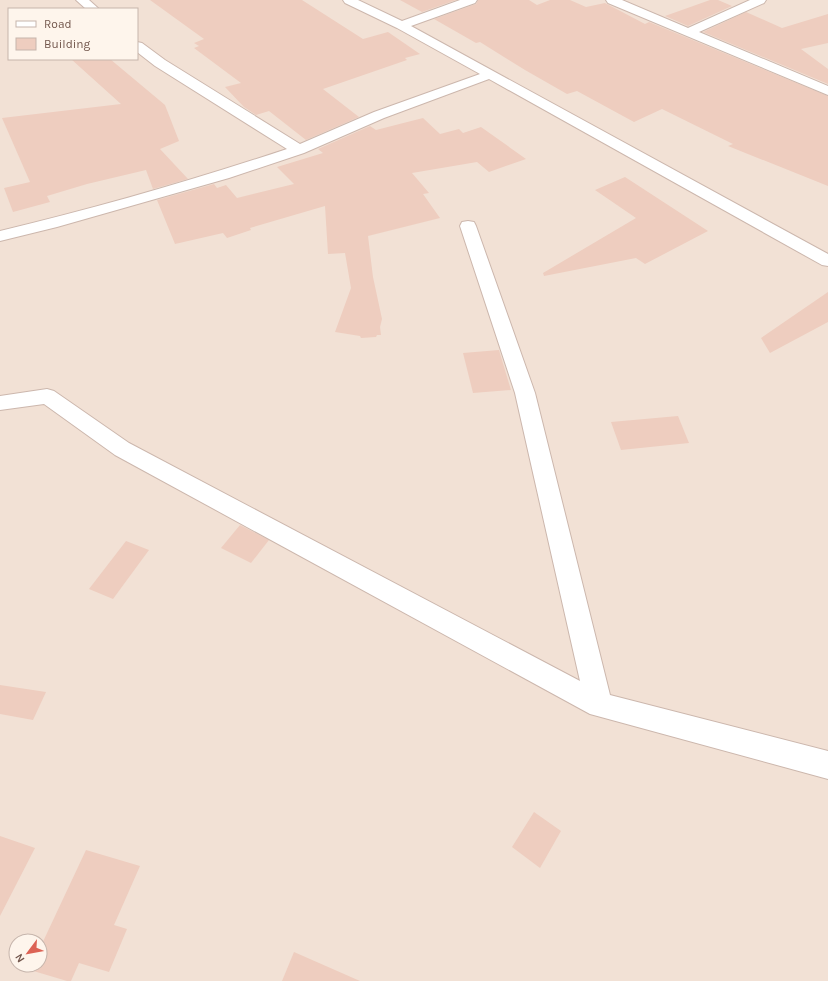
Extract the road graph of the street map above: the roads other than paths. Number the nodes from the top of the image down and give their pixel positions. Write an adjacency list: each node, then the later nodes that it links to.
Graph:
1 (82, 0): 6 (street)
2 (349, 0): 7 (street)
3 (471, 0): 7 (street)
4 (612, 0): 8 (street)
5 (760, 0): 8 (street)
6 (92, 8)
7 (401, 25): 10 (street)
8 (689, 32): 11 (street)
9 (138, 47): 12 (street)
10 (489, 75): 12 (street); 15 (street)
11 (828, 91)
12 (299, 150): 14 (street)
13 (468, 226): 17 (street)
14 (0, 236)
15 (828, 261)
16 (0, 403): 17 (street)
17 (599, 706): 18 (street)
18 (828, 765)

